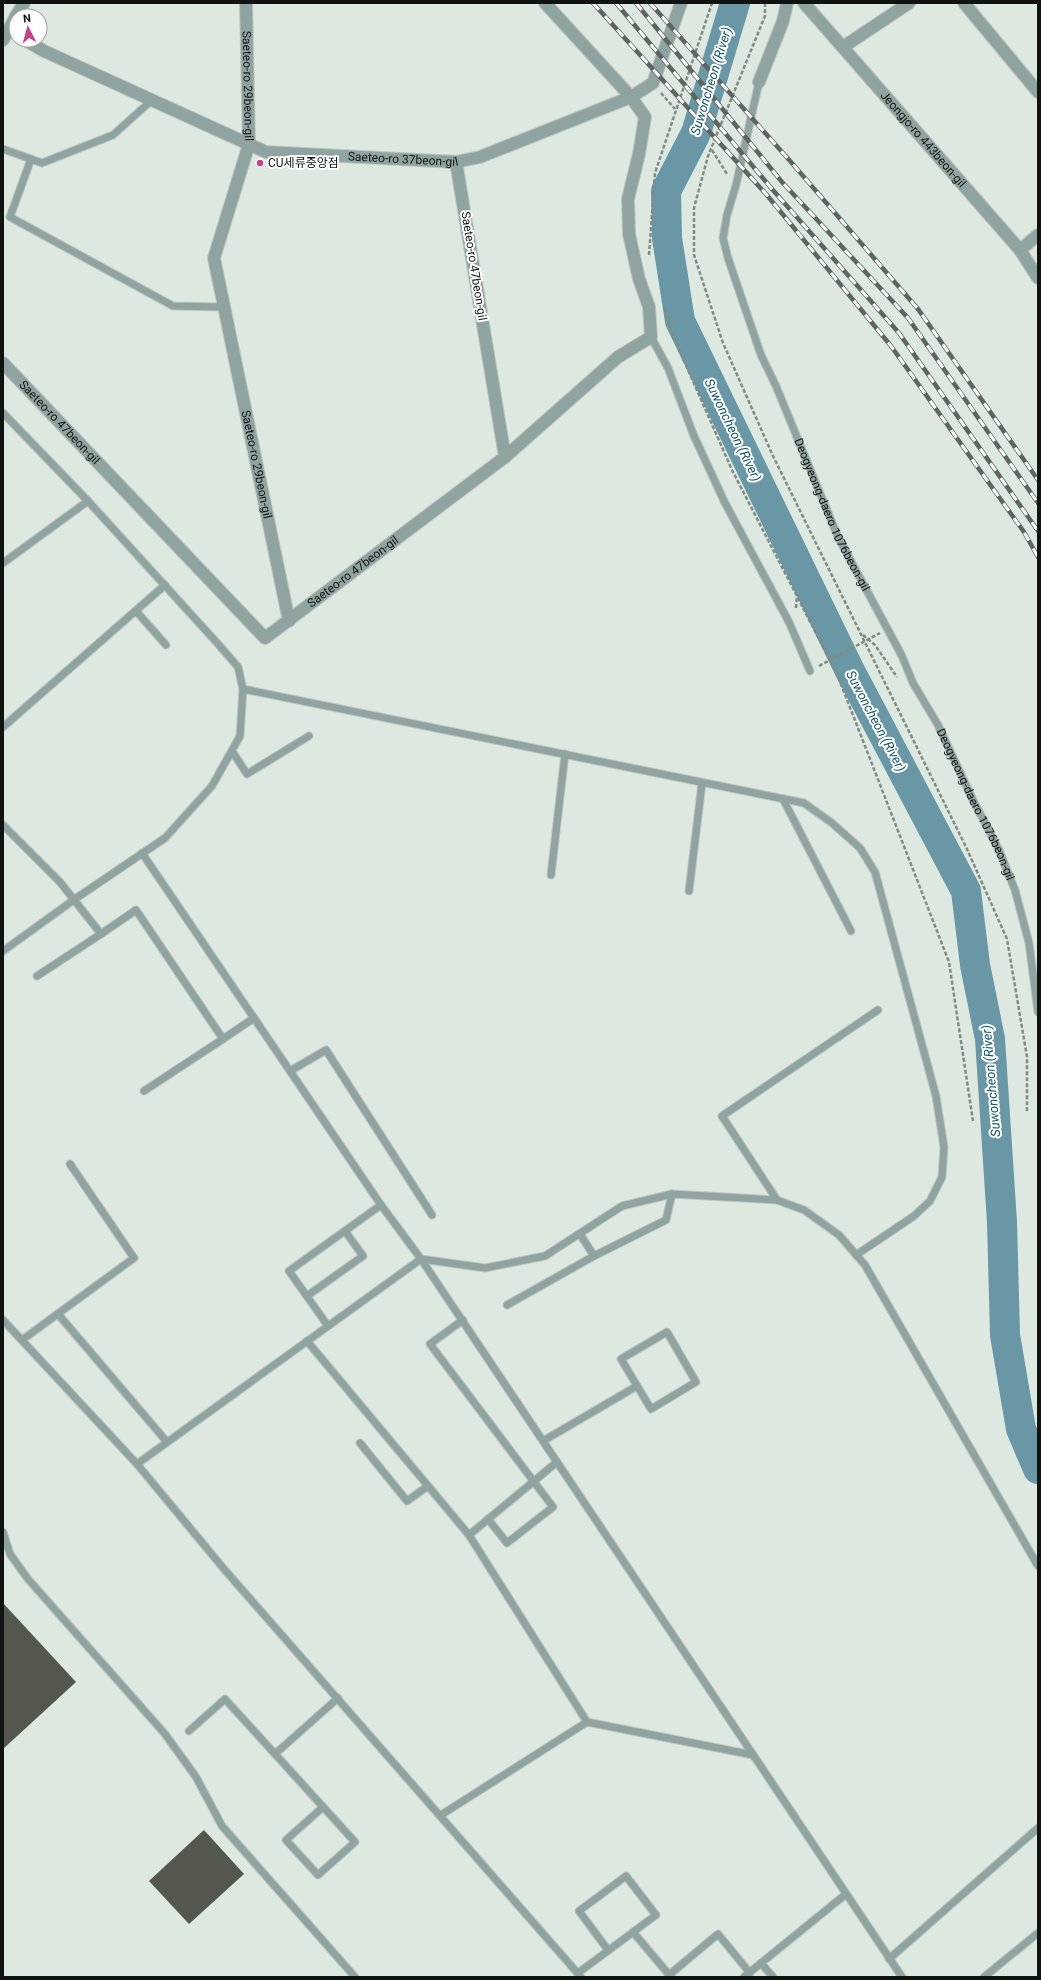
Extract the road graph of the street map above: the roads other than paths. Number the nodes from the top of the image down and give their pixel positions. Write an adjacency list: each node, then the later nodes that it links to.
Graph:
1 (246, 3): 14 (street, Saeteo-ro 29beon-gil)
2 (545, 3): 12 (street)
3 (682, 3): 12 (street, Saeteo-ro 37beon-gil)
4 (787, 3): 10 (street, Deogyeong-daero 1076beon-gil)
5 (804, 3): 8 (street, Jeongjo-ro 443beon-gil)
6 (909, 3): 8 (street)
7 (964, 3): 11 (street)
8 (843, 47): 19 (street, Jeongjo-ro 443beon-gil)
9 (39, 48): 13 (street, Saeteo-ro 37beon-gil)
10 (759, 82): 50 (lane, Deogyeong-daero 1076beon-gil)
11 (1038, 92)
12 (630, 98): 17 (street, Saeteo-ro 37beon-gil); 22 (street)
13 (152, 100): 14 (street, Saeteo-ro 37beon-gil); 16 (lane)
14 (249, 144): 17 (street, Saeteo-ro 37beon-gil); 21 (street, Saeteo-ro 29beon-gil)
15 (3, 149): 16 (lane)
16 (31, 159): 21 (lane)
17 (456, 162): 25 (street, Saeteo-ro 47beon-gil)
18 (1038, 235): 19 (street)
19 (1020, 250): 20 (street, Jeongjo-ro 443beon-gil)
20 (1038, 278)
21 (224, 307): 30 (street, Saeteo-ro 29beon-gil)
22 (652, 336): 25 (street); 32 (lane)
23 (3, 363): 30 (street, Saeteo-ro 47beon-gil)
24 (3, 413): 26 (lane)
25 (505, 457): 30 (street, Saeteo-ro 47beon-gil)
26 (88, 501): 27 (lane); 28 (lane)
27 (3, 563)
28 (165, 585): 29 (lane); 33 (lane)
29 (136, 611): 31 (lane); 34 (lane)
30 (290, 621)
31 (166, 645)
32 (810, 671)
33 (243, 689): 36 (lane); 37 (lane)
34 (3, 727)
35 (309, 736): 36 (lane)
36 (232, 751): 41 (lane)
37 (565, 754): 38 (lane); 42 (lane)
38 (702, 783): 39 (lane); 43 (lane)
39 (783, 799): 45 (lane); 62 (lane)
40 (3, 824): 44 (lane)
41 (142, 853): 44 (lane); 51 (lane)
42 (551, 875)
43 (688, 891)
44 (75, 899): 46 (lane); 47 (lane)
45 (851, 931)
46 (101, 934): 48 (lane); 52 (lane)
47 (3, 951)
48 (37, 976)
49 (878, 1010): 57 (lane)
50 (1038, 1012)
51 (254, 1018): 52 (lane); 53 (lane)
52 (223, 1039): 54 (lane)
53 (290, 1071): 58 (lane); 59 (lane)
54 (144, 1091)
55 (70, 1164): 67 (lane)
56 (672, 1194): 57 (lane); 61 (lane); 63 (lane)
57 (777, 1200): 62 (lane)
58 (380, 1205): 60 (lane); 64 (lane)
59 (432, 1215)
60 (345, 1231): 65 (lane); 65 (lane)
61 (580, 1234): 63 (lane); 64 (lane)
62 (856, 1255): 84 (lane)
63 (594, 1256): 66 (lane)
64 (421, 1259): 69 (lane); 70 (lane)
65 (307, 1296): 70 (lane)
66 (507, 1304)
67 (58, 1314): 71 (lane); 75 (lane)
68 (3, 1320): 71 (lane)
69 (463, 1320): 74 (lane); 79 (lane)
70 (328, 1326): 72 (lane)
71 (22, 1340): 78 (lane)
72 (307, 1341): 75 (lane); 80 (lane)
73 (637, 1386): 73 (lane); 74 (lane)
74 (543, 1441): 77 (lane)
75 (167, 1442): 78 (lane)
76 (360, 1444): 80 (lane)
77 (557, 1462): 79 (lane); 89 (lane)
78 (137, 1464): 85 (lane)
79 (533, 1482): 81 (lane); 81 (lane)
80 (428, 1486): 83 (lane)
81 (488, 1519): 83 (lane)
82 (3, 1532): 102 (lane)
83 (469, 1535): 86 (lane)
84 (1038, 1566)
85 (338, 1698): 88 (lane); 91 (lane)
86 (587, 1722): 89 (lane); 91 (lane)
87 (189, 1731): 88 (lane)
88 (275, 1754): 90 (lane)
89 (753, 1755): 93 (lane)
90 (323, 1807): 90 (lane)
91 (441, 1815): 99 (lane)
92 (1038, 1828): 97 (lane)
93 (846, 1894): 97 (lane); 98 (lane)
94 (634, 1932): 96 (lane); 96 (lane); 101 (lane)
95 (1038, 1933): 105 (lane)
96 (608, 1950): 99 (lane)
97 (889, 1958): 104 (lane)
98 (761, 1964): 100 (lane); 103 (lane)
99 (579, 1975)
100 (747, 1975): 101 (lane)
101 (670, 1976)
102 (355, 1977)
103 (773, 1977)
104 (902, 1977)
105 (984, 1977)

